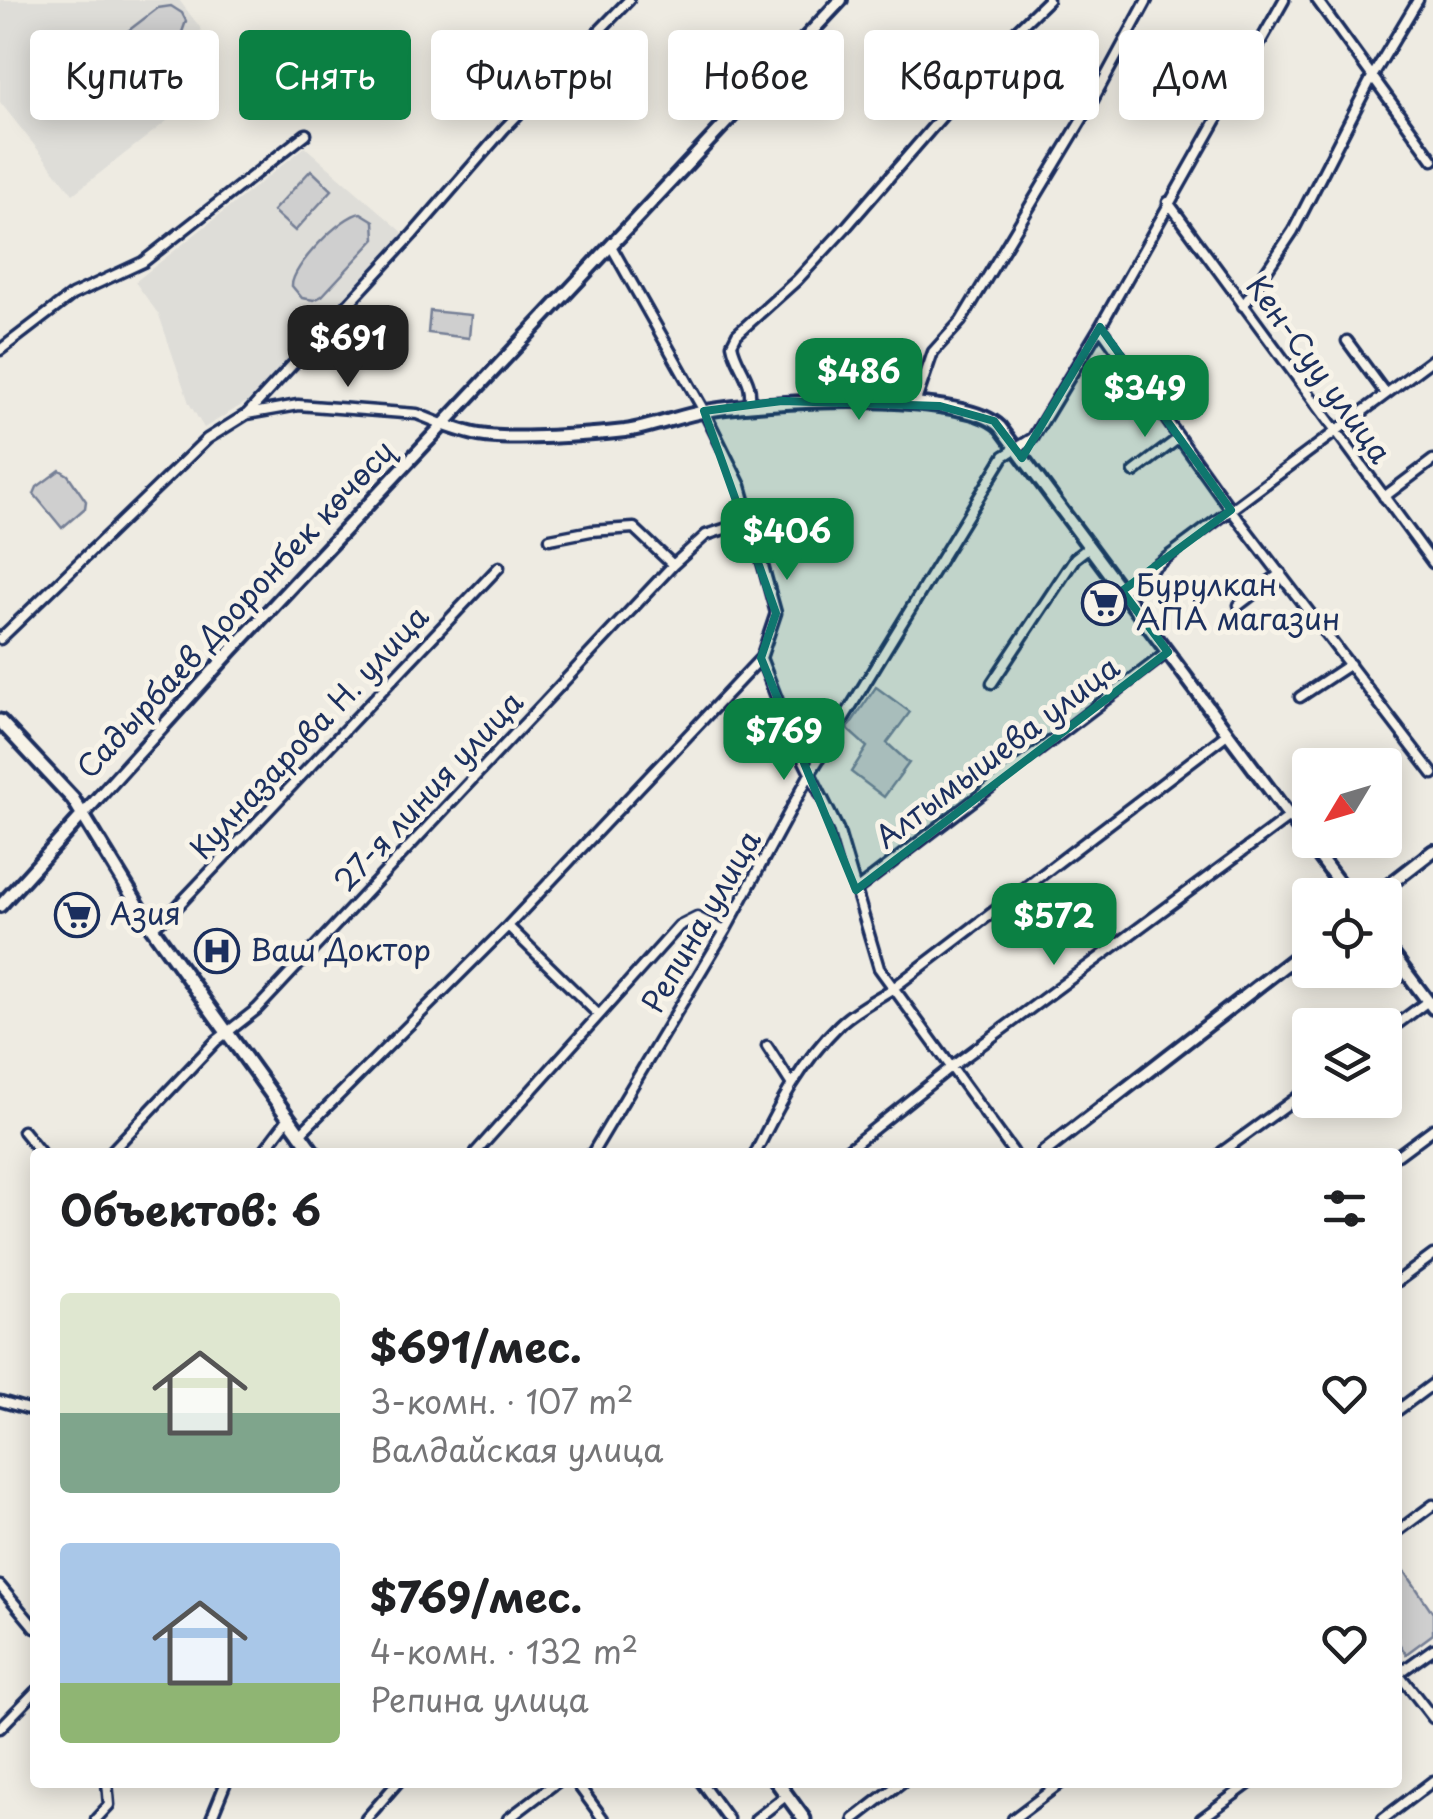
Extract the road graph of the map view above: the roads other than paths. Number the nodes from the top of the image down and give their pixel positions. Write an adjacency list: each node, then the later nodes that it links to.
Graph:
1 (629, 0): 23 (street)
2 (840, 0): 13 (street, Садырбаев Дооронбек көчөсү)
3 (1048, 0): 21 (street)
4 (1147, 0): 20 (street)
5 (1284, 0): 12 (street, Репина улица)
6 (1317, 0): 8 (street)
7 (1418, 0): 8 (street)
8 (1372, 76): 10 (street); 14 (street)
9 (306, 134): 17 (street)
10 (1429, 146): 11 (street)
11 (1433, 160)
12 (1168, 202): 14 (street, Кен-Суу улица); 15 (street, Репина улица)
13 (611, 246): 22 (street); 24 (street, Садырбаев Дооронбек көчөсү)
14 (1243, 306): 25 (street, Кен-Суу улица)
15 (1100, 327): 26 (street); 27 (street, Репина улица)
16 (1347, 341): 19 (street)
17 (0, 350)
18 (1433, 360): 19 (street)
19 (1386, 394): 25 (street)
20 (915, 404): 21 (street); 27 (street)
21 (750, 405): 22 (street)
22 (704, 411): 24 (street); 32 (street)
23 (247, 414): 24 (street); 41 (street)
24 (442, 424): 51 (street, Садырбаев Дооронбек көчөсү)
25 (1336, 432): 30 (street, Кен-Суу улица); 31 (street)
26 (1179, 438): 29 (street); 31 (street)
27 (1015, 449): 34 (street); 49 (street, Репина улица)
28 (1433, 460): 30 (street)
29 (1134, 472)
30 (1384, 497): 35 (street, Кен-Суу улица)
31 (1231, 510): 38 (street); 39 (street)
32 (749, 522): 36 (street, 27-я линия улица); 43 (street)
33 (550, 539): 36 (street)
34 (1088, 547): 39 (street); 45 (street)
35 (1433, 563)
36 (672, 566): 67 (street, 27-я линия улица)
37 (499, 567): 59 (street, Кулназарова Н. улица)
38 (1281, 574): 40 (street); 44 (street)
39 (1122, 591): 42 (street)
40 (1239, 605)
41 (0, 639)
42 (1168, 652): 48 (street); 56 (street, Алтымышева улица)
43 (761, 658): 49 (street); 58 (street)
44 (1350, 664): 46 (street); 50 (street)
45 (992, 683)
46 (1300, 696)
47 (0, 721): 51 (main road)
48 (1227, 734): 52 (street); 63 (street)
49 (812, 772): 56 (street); 60 (street, Репина улица)
50 (1433, 774)
51 (82, 813): 57 (street, Садырбаев Дооронбек көчөсү); 59 (main road)
52 (1289, 818): 54 (street); 69 (street)
53 (1433, 851): 55 (street)
54 (1335, 878)
55 (1398, 878)
56 (856, 890): 63 (street)
57 (0, 906)
58 (508, 926): 65 (street); 75 (street)
59 (152, 928): 67 (main road)
60 (725, 931): 65 (street); 81 (street, Репина улица)
61 (1292, 960): 85 (street)
62 (1402, 967): 64 (street)
63 (892, 989): 69 (street); 70 (street)
64 (1430, 1005): 66 (street)
65 (598, 1016): 80 (street)
66 (1402, 1022)
67 (226, 1032): 72 (main road); 77 (street, 27-я линия улица)
68 (767, 1046): 70 (street)
69 (950, 1068): 83 (street); 84 (street)
70 (792, 1086): 82 (street)
71 (1292, 1101): 86 (street)
72 (288, 1119): 75 (main road); 78 (street)
73 (1433, 1129): 87 (street)
74 (23, 1130): 76 (street)
75 (300, 1135): 79 (main road)
76 (37, 1148)
77 (115, 1148)
78 (266, 1148)
79 (310, 1148)
80 (480, 1148)
81 (596, 1148)
82 (758, 1148)
83 (850, 1148)
84 (1010, 1148)
85 (1049, 1148)
86 (1228, 1148)
87 (1402, 1151)
88 (1433, 1255): 89 (street)
89 (1402, 1278)
90 (1433, 1384): 92 (street)
91 (0, 1401): 93 (street)
92 (1402, 1407)
93 (30, 1410)
94 (1433, 1505): 95 (street)
95 (1402, 1528)
96 (0, 1586): 97 (street)
97 (30, 1622)
98 (1433, 1648): 99 (street)
99 (1402, 1670)
100 (1402, 1678): 102 (street)
101 (30, 1697): 103 (street)
102 (1433, 1718)
103 (0, 1728)
104 (1433, 1781): 127 (street)
105 (108, 1788): 116 (street)
106 (224, 1788): 117 (street)
107 (393, 1788): 118 (street)
108 (549, 1788): 119 (street)
109 (580, 1788): 120 (street)
110 (705, 1788): 121 (street)
111 (782, 1788): 115 (main road)
112 (894, 1788): 124 (street)
113 (1054, 1788): 125 (street)
114 (1243, 1788): 126 (street)
115 (787, 1795): 122 (street); 123 (main road)
116 (96, 1819)
117 (211, 1819)
118 (366, 1819)
119 (508, 1819)
120 (603, 1819)
121 (728, 1819)
122 (756, 1819)
123 (804, 1819)
124 (854, 1819)
125 (1013, 1819)
126 (1201, 1819)
127 (1383, 1819)

